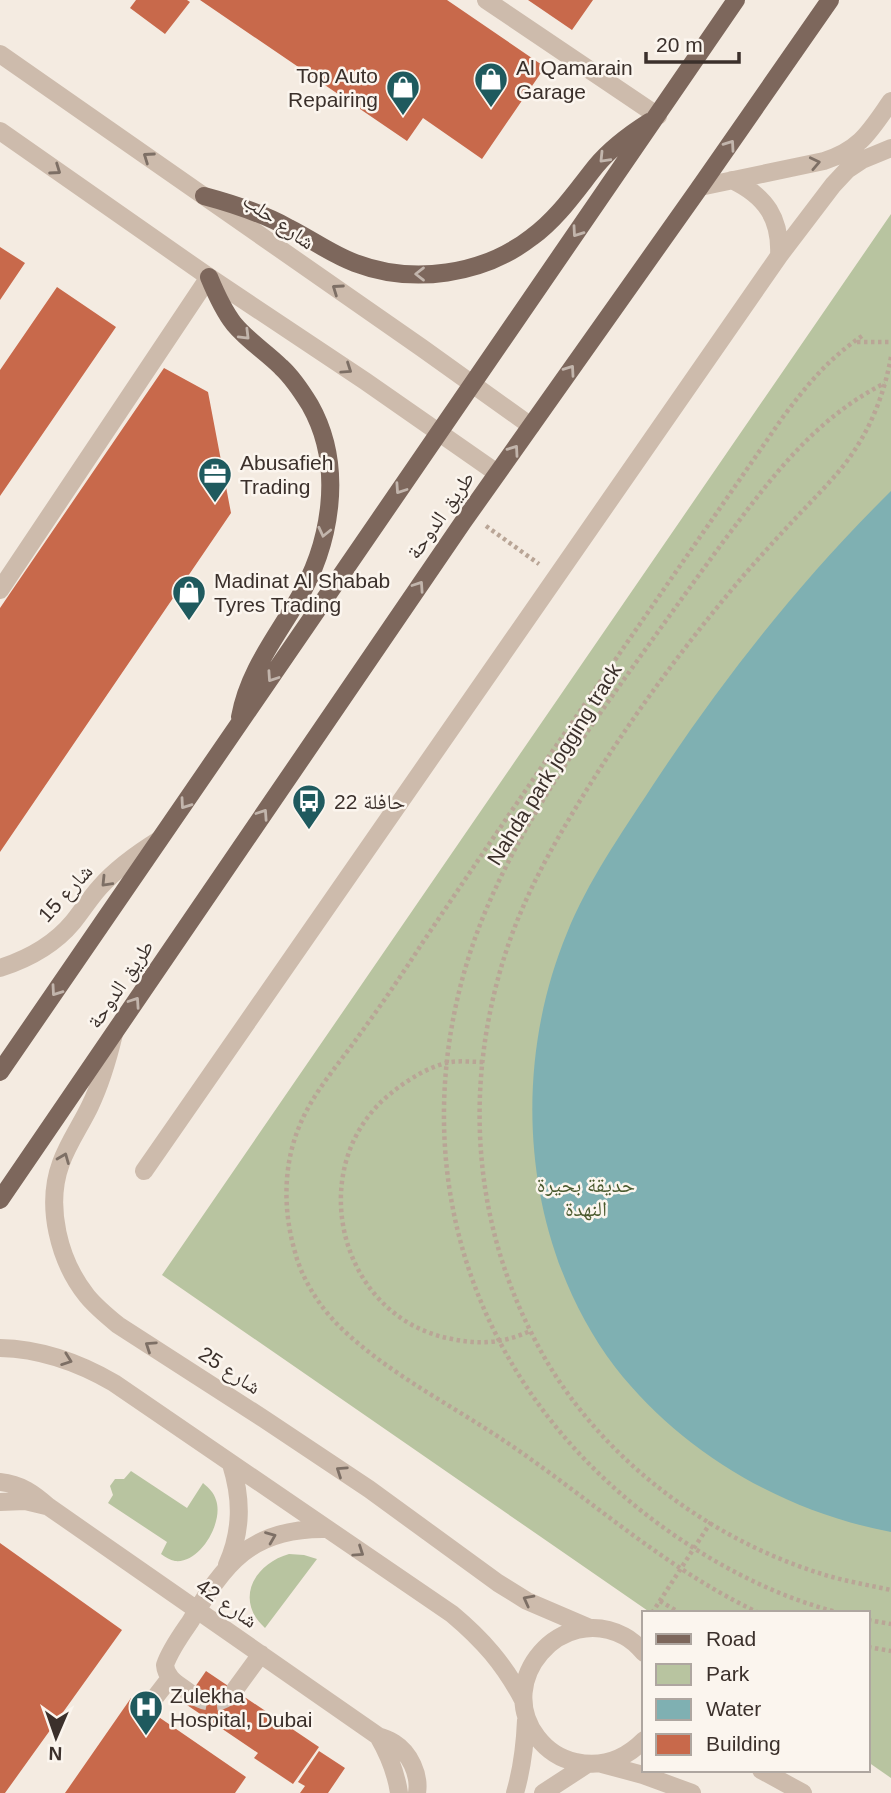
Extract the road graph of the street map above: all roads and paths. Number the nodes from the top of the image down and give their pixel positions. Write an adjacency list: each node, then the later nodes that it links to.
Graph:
1 (486, 0): 6 (street)
2 (736, 0): 6 (main road)
3 (830, 0): 11 (main road, طريق الدوحة, one-way to 3)
4 (0, 54): 12 (street, شارع حلب, one-way to 4)
5 (891, 101): 9 (street)
6 (658, 116): 12 (main road, one-way to 12); 20 (main road, one-way to 20)
7 (0, 131): 14 (street, one-way to 14)
8 (891, 148): 9 (street)
9 (856, 155): 10 (street, one-way to 9); 13 (street)
10 (732, 180): 11 (street); 13 (street)
11 (700, 187): 21 (main road, طريق الدوحة, one-way to 11)
12 (204, 196): 20 (street, شارع حلب, one-way to 12)
13 (779, 256): 25 (street)
14 (209, 277): 22 (street, one-way to 22); 26 (street); 27 (main road, one-way to 27)
15 (862, 337): 16 (path)
16 (854, 342): 17 (path); 47 (path)
17 (891, 342)
18 (891, 357): 19 (path, Nahda park jogging track)
19 (886, 383): 31 (path, Nahda park jogging track); 32 (path, Nahda park jogging track)
20 (472, 385): 21 (street, شارع حلب); 22 (main road)
21 (531, 426): 23 (main road, طريق الدوحة, one-way to 21)
22 (438, 432): 23 (street); 27 (main road, one-way to 27)
23 (497, 473): 24 (main road, طريق الدوحة)
24 (468, 514): 25 (path); 30 (main road, طريق الدوحة, one-way to 24)
25 (557, 576): 34 (street)
26 (0, 590)
27 (238, 727): 28 (main road, one-way to 28)
28 (159, 840): 29 (street, شارع 15, one-way to 29); 33 (main road, one-way to 33)
29 (0, 968)
30 (114, 1033): 35 (main road, طريق الدوحة); 57 (street, شارع 25, one-way to 30)
31 (483, 1062): 32 (path); 36 (path, Nahda park jogging track)
32 (447, 1063): 37 (path, Nahda park jogging track); 37 (path)
33 (0, 1072)
34 (144, 1171)
35 (0, 1200)
36 (530, 1331): 37 (path); 43 (path, Nahda park jogging track)
37 (500, 1342): 45 (path, Nahda park jogging track)
38 (0, 1348): 39 (street, one-way to 39)
39 (231, 1464): 44 (street); 46 (street)
40 (0, 1482): 42 (street, شارع 42)
41 (0, 1502): 42 (street, شارع 42)
42 (49, 1507): 50 (street, شارع 42)
43 (710, 1522): 45 (path); 48 (path, Nahda park jogging track)
44 (325, 1529): 46 (street, one-way to 44); 66 (street, one-way to 66)
45 (694, 1549): 47 (path); 54 (path, Nahda park jogging track)
46 (226, 1568): 50 (street)
47 (680, 1570): 49 (path); 53 (path)
48 (891, 1590)
49 (660, 1601): 51 (path); 52 (path)
50 (197, 1609): 61 (street, شارع 42); 62 (street)
51 (653, 1611)
52 (677, 1611)
53 (755, 1611)
54 (832, 1611)
55 (870, 1620): 56 (path)
56 (891, 1624)
57 (590, 1628): 59 (street, شارع 25); 66 (street)
58 (870, 1647): 60 (path)
59 (642, 1651)
60 (891, 1651)
61 (261, 1654): 63 (street); 67 (street, شارع 42)
62 (170, 1678): 64 (street); 65 (street)
63 (234, 1690)
64 (191, 1694)
65 (150, 1704)
66 (525, 1708): 69 (street); 73 (street)
67 (379, 1736): 71 (street); 72 (street, شارع 42)
68 (642, 1742): 69 (street)
69 (594, 1764): 74 (street); 75 (street)
70 (765, 1772): 76 (street)
71 (399, 1793)
72 (417, 1793)
73 (515, 1793)
74 (543, 1793)
75 (692, 1793)
76 (803, 1793)

